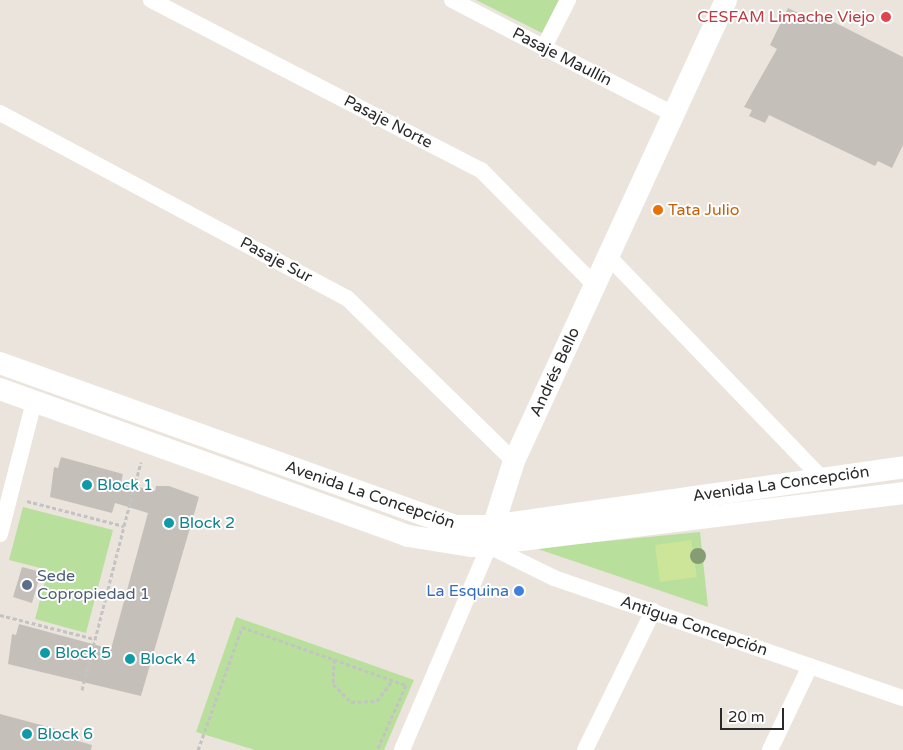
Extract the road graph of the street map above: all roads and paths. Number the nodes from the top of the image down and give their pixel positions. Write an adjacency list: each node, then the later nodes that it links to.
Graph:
1 (151, 0): 9 (street, Pasaje Norte)
2 (452, 0): 5 (street, Pasaje Maullín)
3 (568, 0): 5 (street)
4 (726, 0): 7 (street, Andrés Bello)
5 (544, 47): 7 (street, Pasaje Maullín)
6 (0, 113): 14 (street, Pasaje Sur)
7 (673, 114): 8 (street, Andrés Bello)
8 (608, 256): 9 (street, Andrés Bello); 16 (street)
9 (595, 285): 14 (street, Andrés Bello)
10 (0, 363): 21 (street, Avenida La Concepción)
11 (0, 389): 12 (street, Avenida La Concepción)
12 (34, 402): 20 (street); 21 (street, Avenida La Concepción)
13 (142, 460): 19 (path)
14 (514, 461): 21 (street, Andrés Bello)
15 (903, 466): 16 (street, Avenida La Concepción)
16 (822, 478): 21 (street, Avenida La Concepción)
17 (903, 493): 21 (street, Avenida La Concepción)
18 (25, 500): 19 (path)
19 (124, 526): 24 (path)
20 (0, 534)
21 (490, 536): 22 (street, Antigua Concepción); 32 (street, Andrés Bello)
22 (653, 611): 26 (street, Antigua Concepción); 33 (street)
23 (0, 615): 24 (path)
24 (95, 639): 28 (path)
25 (334, 660): 27 (path); 27 (path); 30 (path)
26 (810, 666): 29 (street, Antigua Concepción); 34 (street)
27 (393, 680): 31 (path)
28 (82, 690)
29 (903, 698)
30 (198, 750)
31 (378, 750)
32 (402, 750)
33 (585, 750)
34 (770, 750)

